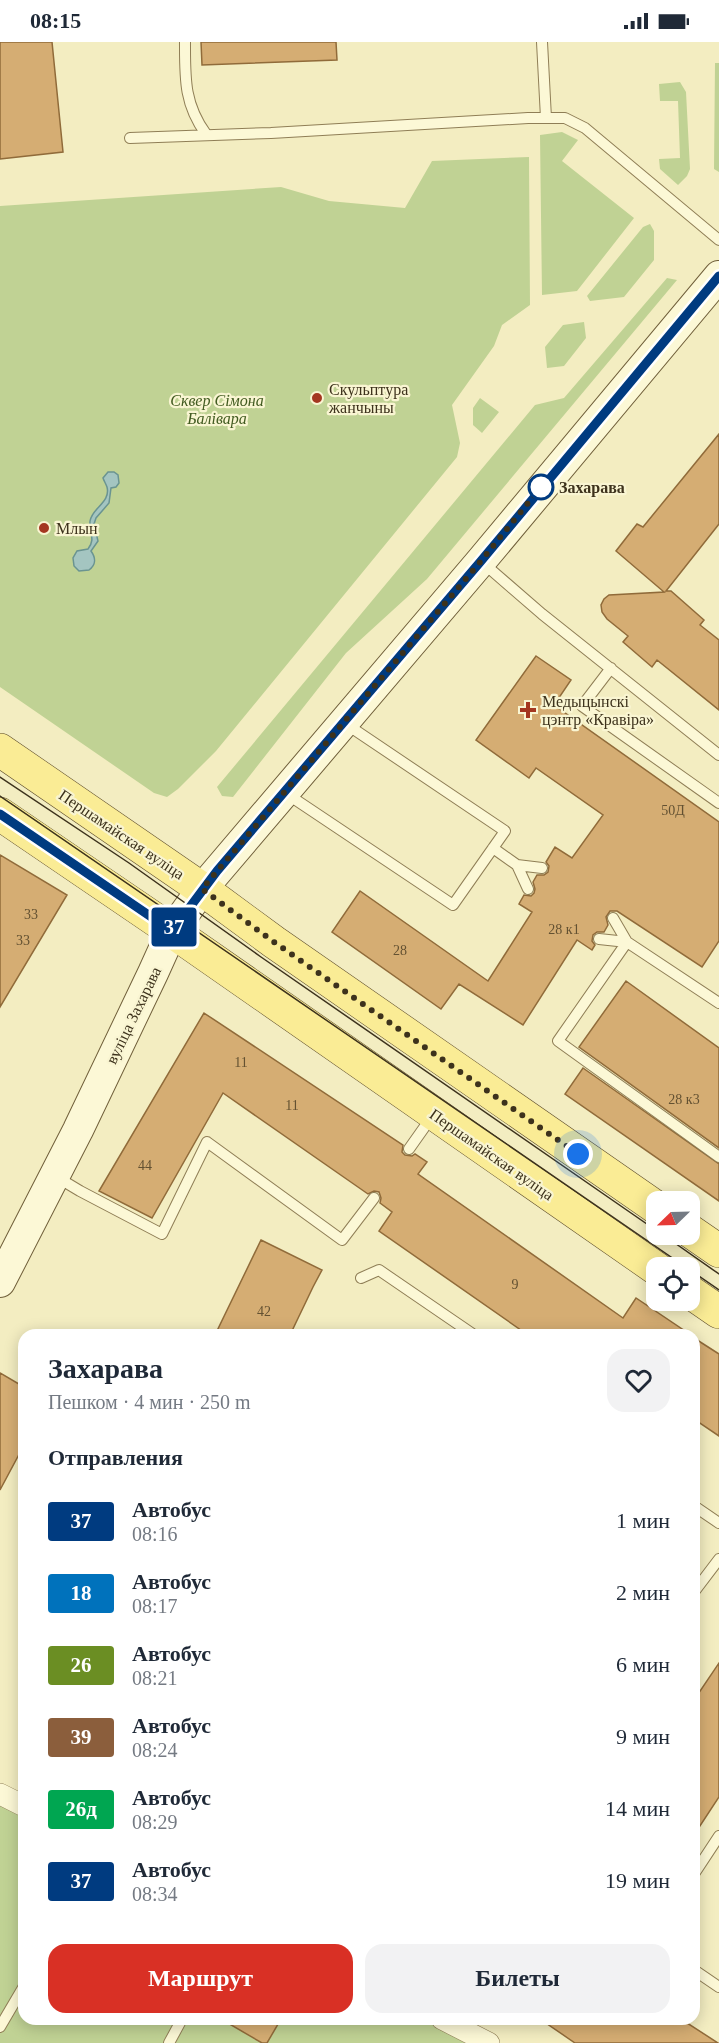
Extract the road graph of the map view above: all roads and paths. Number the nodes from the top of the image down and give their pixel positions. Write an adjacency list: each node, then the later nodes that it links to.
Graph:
1 (185, 42): 4 (lane)
2 (542, 42): 3 (lane)
3 (546, 118): 4 (lane); 6 (lane)
4 (206, 134): 5 (lane)
5 (130, 138)
6 (719, 240)
7 (719, 276): 8 (main road, вуліца Захарава)
8 (481, 561): 9 (lane); 10 (main road, вуліца Захарава)
9 (611, 668): 12 (lane); 14 (lane)
10 (344, 722): 13 (main road, вуліца Захарава); 16 (lane)
11 (0, 750): 19 (main road, Першамайская вуліца)
12 (719, 755)
13 (284, 792): 16 (lane); 19 (main road, вуліца Захарава)
14 (719, 803)
15 (0, 814): 22 (main road, Першамайская вуліца)
16 (493, 848): 17 (lane)
17 (517, 866): 18 (lane); 20 (lane)
18 (542, 868)
19 (202, 889): 22 (main road, вуліца Захарава); 31 (main road, Першамайская вуліца)
20 (528, 889)
21 (613, 918): 24 (lane)
22 (172, 931): 26 (main road, Першамайская вуліца); 29 (main road, вуліца Захарава)
23 (599, 939): 24 (lane)
24 (627, 942): 25 (lane); 28 (lane)
25 (719, 1003)
26 (434, 1114): 27 (lane); 34 (main road, Першамайская вуліца)
27 (409, 1149)
28 (719, 1157)
29 (55, 1176): 30 (lane); 36 (main road, вуліца Захарава)
30 (374, 1198)
31 (646, 1200)
32 (700, 1238): 33 (main road)
33 (719, 1251)
34 (646, 1261)
35 (361, 1278): 39 (lane)
36 (0, 1282)
37 (700, 1299): 38 (main road)
38 (719, 1312)
39 (465, 1329)
40 (700, 1510): 41 (lane)
41 (719, 1523)
42 (719, 1559): 43 (lane)
43 (700, 1584)
44 (0, 1794): 45 (street)
45 (18, 1803)
46 (719, 1836): 47 (lane)
47 (700, 1865)
48 (700, 1974): 49 (lane)
49 (719, 1987)
50 (18, 1996): 53 (lane)
51 (179, 2025): 54 (lane)
52 (470, 2025): 55 (street)
53 (0, 2027)
54 (170, 2043)
55 (489, 2043)

